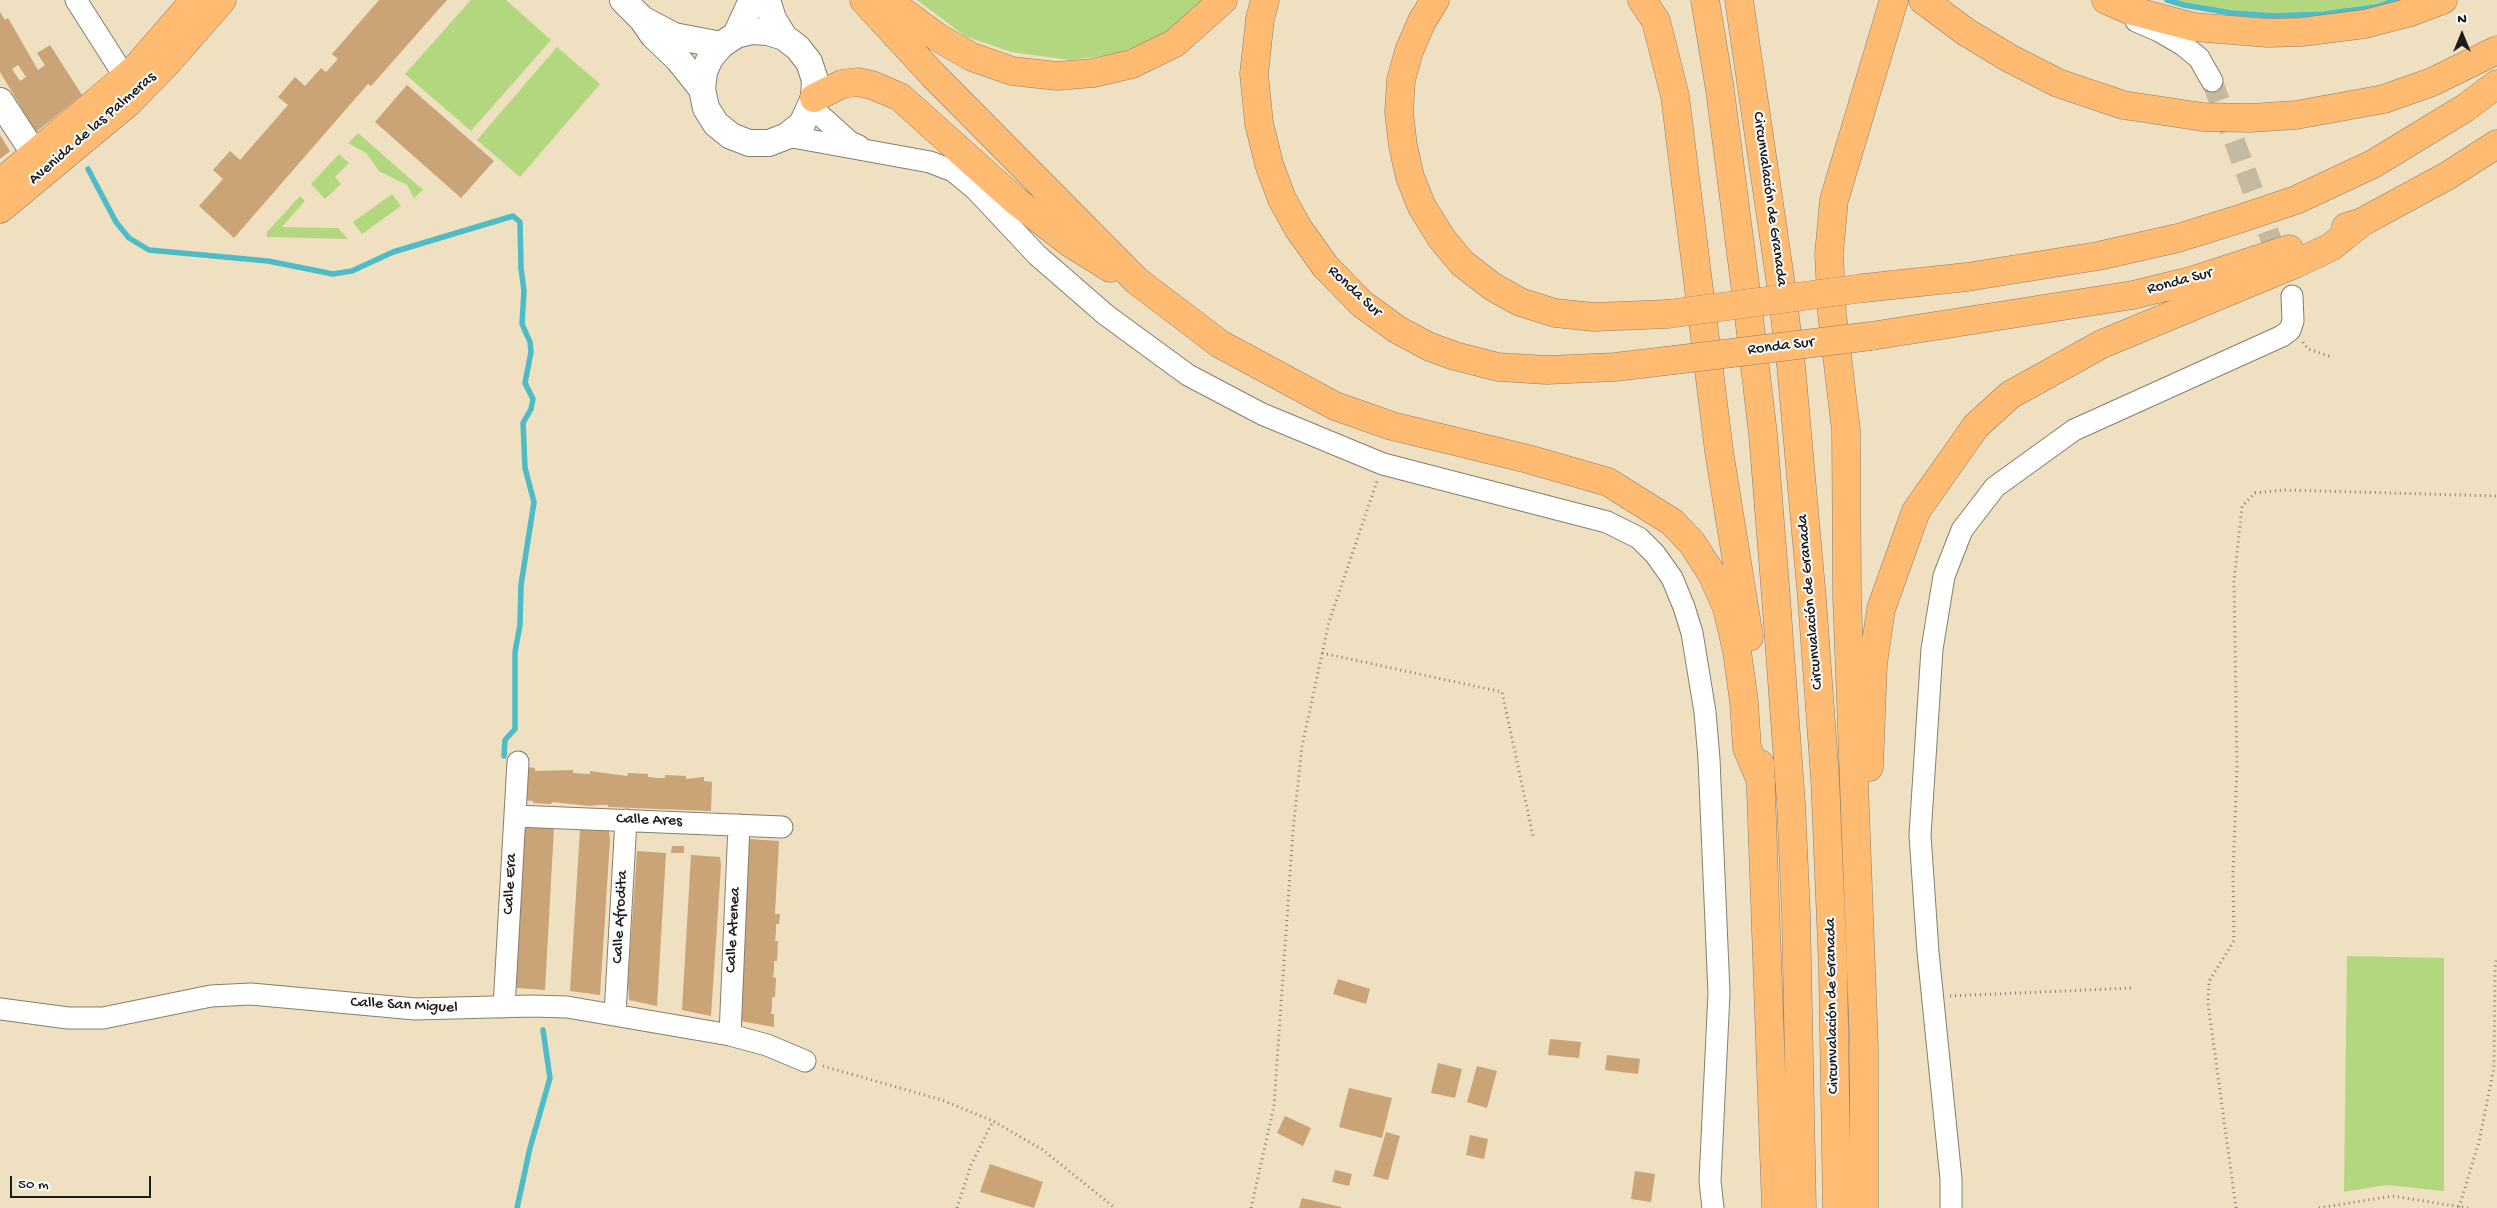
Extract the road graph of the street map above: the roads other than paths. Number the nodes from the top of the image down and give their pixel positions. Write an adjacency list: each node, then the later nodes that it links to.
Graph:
1 (76, 0): 24 (street)
2 (195, 0): 24 (main road, Avenida de las Palmeras)
3 (222, 0): 35 (main road, Avenida de las Palmeras)
4 (623, 0): 20 (street)
5 (752, 0): 22 (street)
6 (767, 0): 21 (street)
7 (864, 0): 37 (main road)
8 (892, 0): 9 (main road)
9 (1222, 0)
10 (1435, 0): 26 (main road, bridge)
11 (1642, 0): 40 (main road)
12 (1705, 0): 53 (main road, Circunvalación de Granada)
13 (1739, 0): 54 (main road, Circunvalación de Granada)
14 (1894, 0): 45 (main road)
15 (1923, 0): 23 (main road)
16 (2098, 0): 25 (street)
17 (2106, 0): 18 (main road)
18 (2443, 0)
19 (1263, 10): 36 (main road, Ronda Sur, bridge)
20 (642, 19): 22 (street); 27 (street)
21 (784, 37): 22 (street); 29 (street)
22 (729, 40): 27 (street)
23 (2497, 50)
24 (125, 77): 32 (main road, Avenida de las Palmeras)
25 (2212, 80)
26 (2497, 84)
27 (702, 89): 30 (street)
28 (0, 101): 32 (street)
29 (813, 103): 30 (street); 33 (street); 37 (main road)
30 (787, 136): 33 (street)
31 (2497, 144): 36 (main road, Ronda Sur)
32 (34, 153): 34 (main road, Avenida de las Palmeras)
33 (873, 153): 51 (street)
34 (0, 183)
35 (0, 209)
36 (2362, 222): 45 (main road)
37 (1137, 281): 40 (main road)
38 (2292, 296): 56 (street)
39 (518, 762): 41 (street, Calle Era)
40 (1761, 781): 52 (main road)
41 (515, 816): 42 (street, Calle Ares); 46 (street, Calle Era)
42 (626, 820): 43 (street, Calle Ares); 48 (street, Calle Afrodita)
43 (739, 825): 44 (street, Calle Ares); 49 (street, Calle Atenea)
44 (782, 827)
45 (1857, 860): 55 (main road)
46 (504, 1006): 47 (street, Calle San Miguel); 48 (street, Calle San Miguel)
47 (0, 1009)
48 (615, 1014): 49 (street, Calle San Miguel)
49 (730, 1035): 50 (street, Calle San Miguel)
50 (805, 1061)
51 (1712, 1208)
52 (1776, 1208)
53 (1802, 1208)
54 (1837, 1208)
55 (1864, 1208)
56 (1951, 1208)

